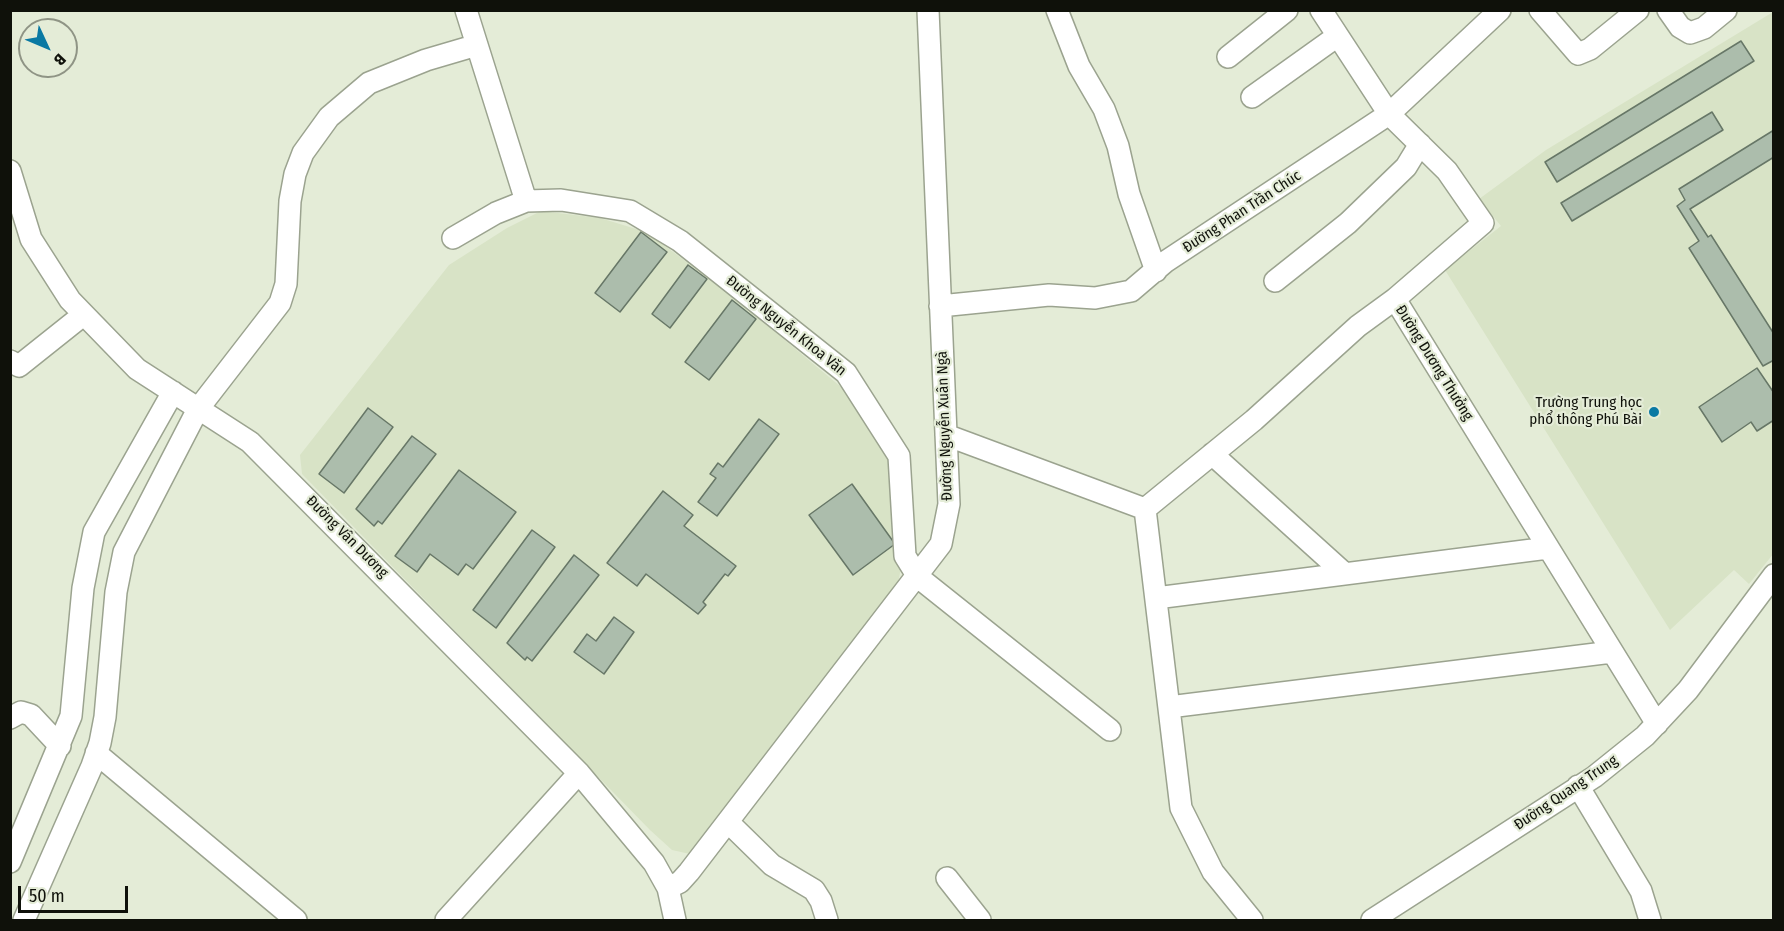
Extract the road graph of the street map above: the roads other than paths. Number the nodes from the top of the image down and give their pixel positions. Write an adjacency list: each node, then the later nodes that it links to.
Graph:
1 (466, 10): 12 (street)
2 (928, 10): 23 (street, Đường Nguyễn Xuân Ngà)
3 (1057, 10): 20 (street)
4 (1287, 10): 13 (street)
5 (1321, 10): 11 (street, Đường Dương Thưởng)
6 (1500, 10): 15 (street, Đường Phan Trần Chúc)
7 (1540, 10): 8 (street)
8 (1638, 10)
9 (1668, 10): 10 (street)
10 (1726, 10)
11 (1336, 37): 14 (street); 15 (street, Đường Dương Thưởng)
12 (477, 45): 18 (street); 27 (street)
13 (1228, 57)
14 (1252, 97)
15 (1389, 114): 16 (street, Đường Dương Thưởng); 20 (street, Đường Phan Trần Chúc)
16 (1420, 144): 21 (street); 22 (street, Đường Dương Thưởng)
17 (10, 171): 24 (street, Đường Vân Dương)
18 (526, 201): 19 (street, Đường Nguyễn Khoa Văn); 34 (street, Đường Nguyễn Khoa Văn)
19 (453, 238)
20 (1156, 271): 23 (street, Đường Phan Trần Chúc)
21 (1275, 281)
22 (1395, 299): 29 (street); 31 (street, Đường Dương Thưởng)
23 (940, 306): 28 (street, Đường Nguyễn Xuân Ngà)
24 (84, 315): 25 (street); 26 (street, Đường Vân Dương)
25 (10, 361)
26 (173, 392): 27 (street, Đường Vân Dương); 41 (street)
27 (198, 409): 42 (street); 43 (street, Đường Vân Dương)
28 (946, 435): 30 (street); 34 (street, Đường Nguyễn Xuân Ngà)
29 (1212, 454): 30 (street); 32 (street)
30 (1145, 509): 35 (street)
31 (1548, 548): 32 (street); 36 (street, Đường Dương Thưởng)
32 (1345, 574): 35 (street)
33 (1773, 575): 39 (street, Đường Quang Trung)
34 (918, 577): 40 (street); 45 (street, Đường Nguyễn Xuân Ngà)
35 (1156, 598): 37 (street)
36 (1612, 652): 37 (street); 39 (street, Đường Dương Thưởng)
37 (1168, 707): 55 (street)
38 (10, 717): 41 (street)
39 (1657, 724): 44 (street, Đường Quang Trung)
40 (1110, 730)
41 (60, 746): 46 (street)
42 (96, 753): 49 (street); 50 (street)
43 (579, 773): 48 (street, Đường Vân Dương); 51 (street)
44 (1578, 786): 56 (street, Đường Quang Trung); 57 (street)
45 (728, 822): 48 (street, Đường Nguyễn Xuân Ngà); 53 (street)
46 (10, 862)
47 (947, 878): 54 (street)
48 (668, 888): 52 (street, Đường Vân Dương)
49 (24, 921)
50 (296, 921)
51 (446, 921)
52 (675, 921)
53 (827, 921)
54 (980, 921)
55 (1252, 921)
56 (1372, 921)
57 (1650, 921)

